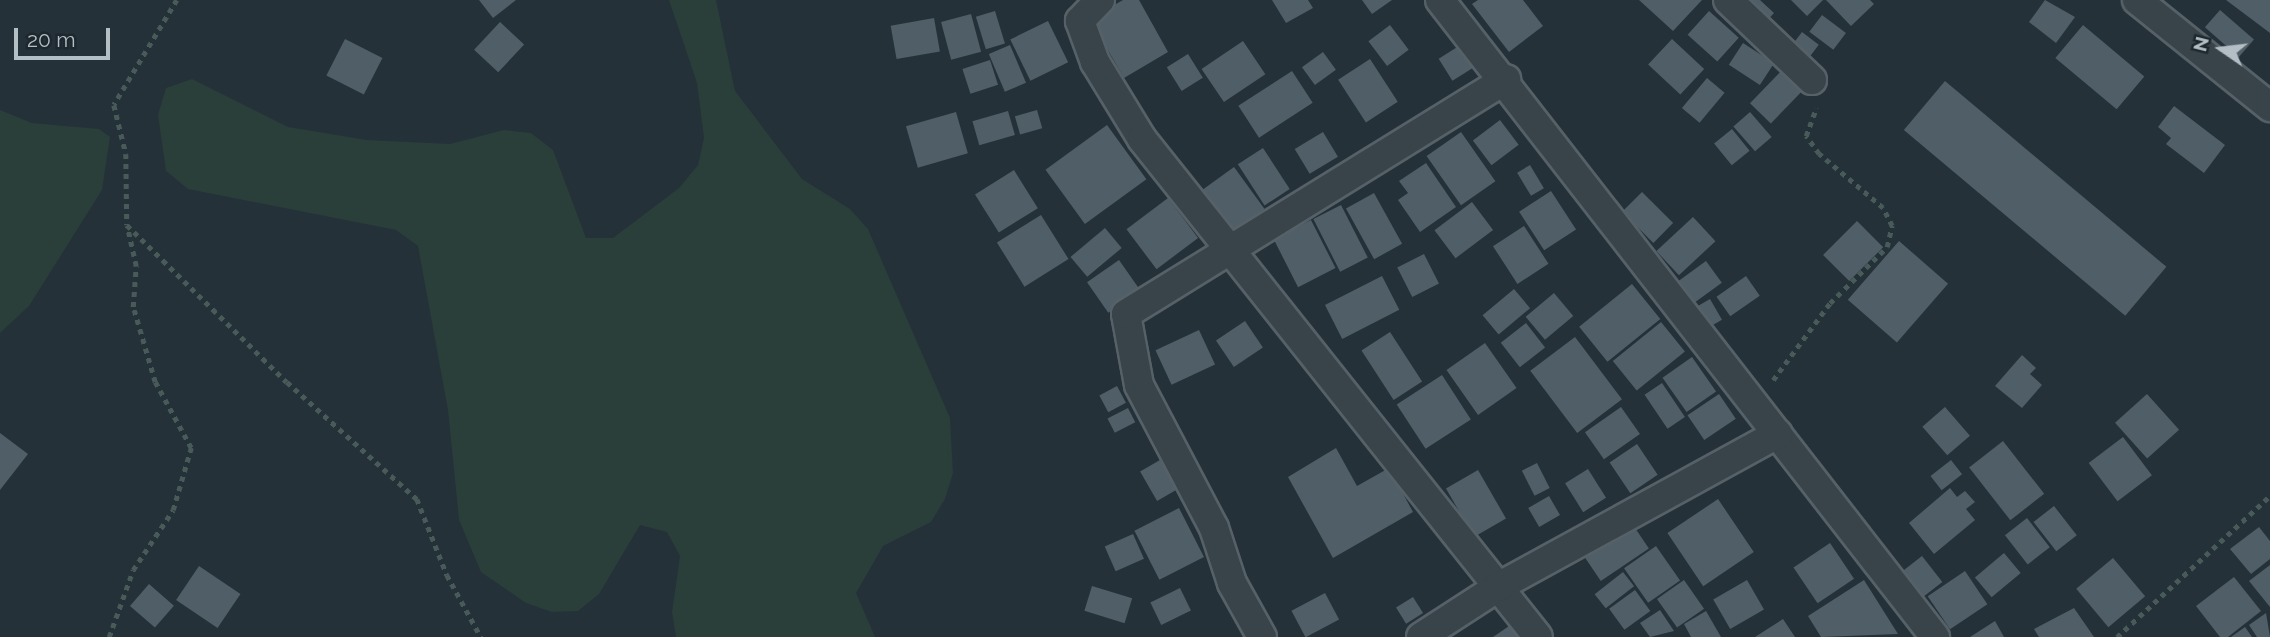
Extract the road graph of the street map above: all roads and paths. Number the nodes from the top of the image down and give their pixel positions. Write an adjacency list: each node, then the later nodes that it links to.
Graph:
1 (177, 0): 9 (path)
2 (1100, 0): 10 (street)
3 (1440, 0): 6 (street)
4 (1728, 0): 7 (street)
5 (2137, 0): 8 (street)
6 (1506, 79): 10 (street); 11 (street)
7 (1812, 80): 11 (path)
8 (2270, 107)
9 (127, 225): 15 (path); 16 (path)
10 (1232, 248): 14 (street); 17 (street)
11 (1758, 408): 12 (street)
12 (1778, 434): 14 (street); 20 (street)
13 (2270, 496): 21 (path)
14 (1498, 587): 18 (street); 19 (street)
15 (109, 637)
16 (481, 637)
17 (1262, 637)
18 (1421, 637)
19 (1538, 637)
20 (1935, 637)
21 (2117, 637)

